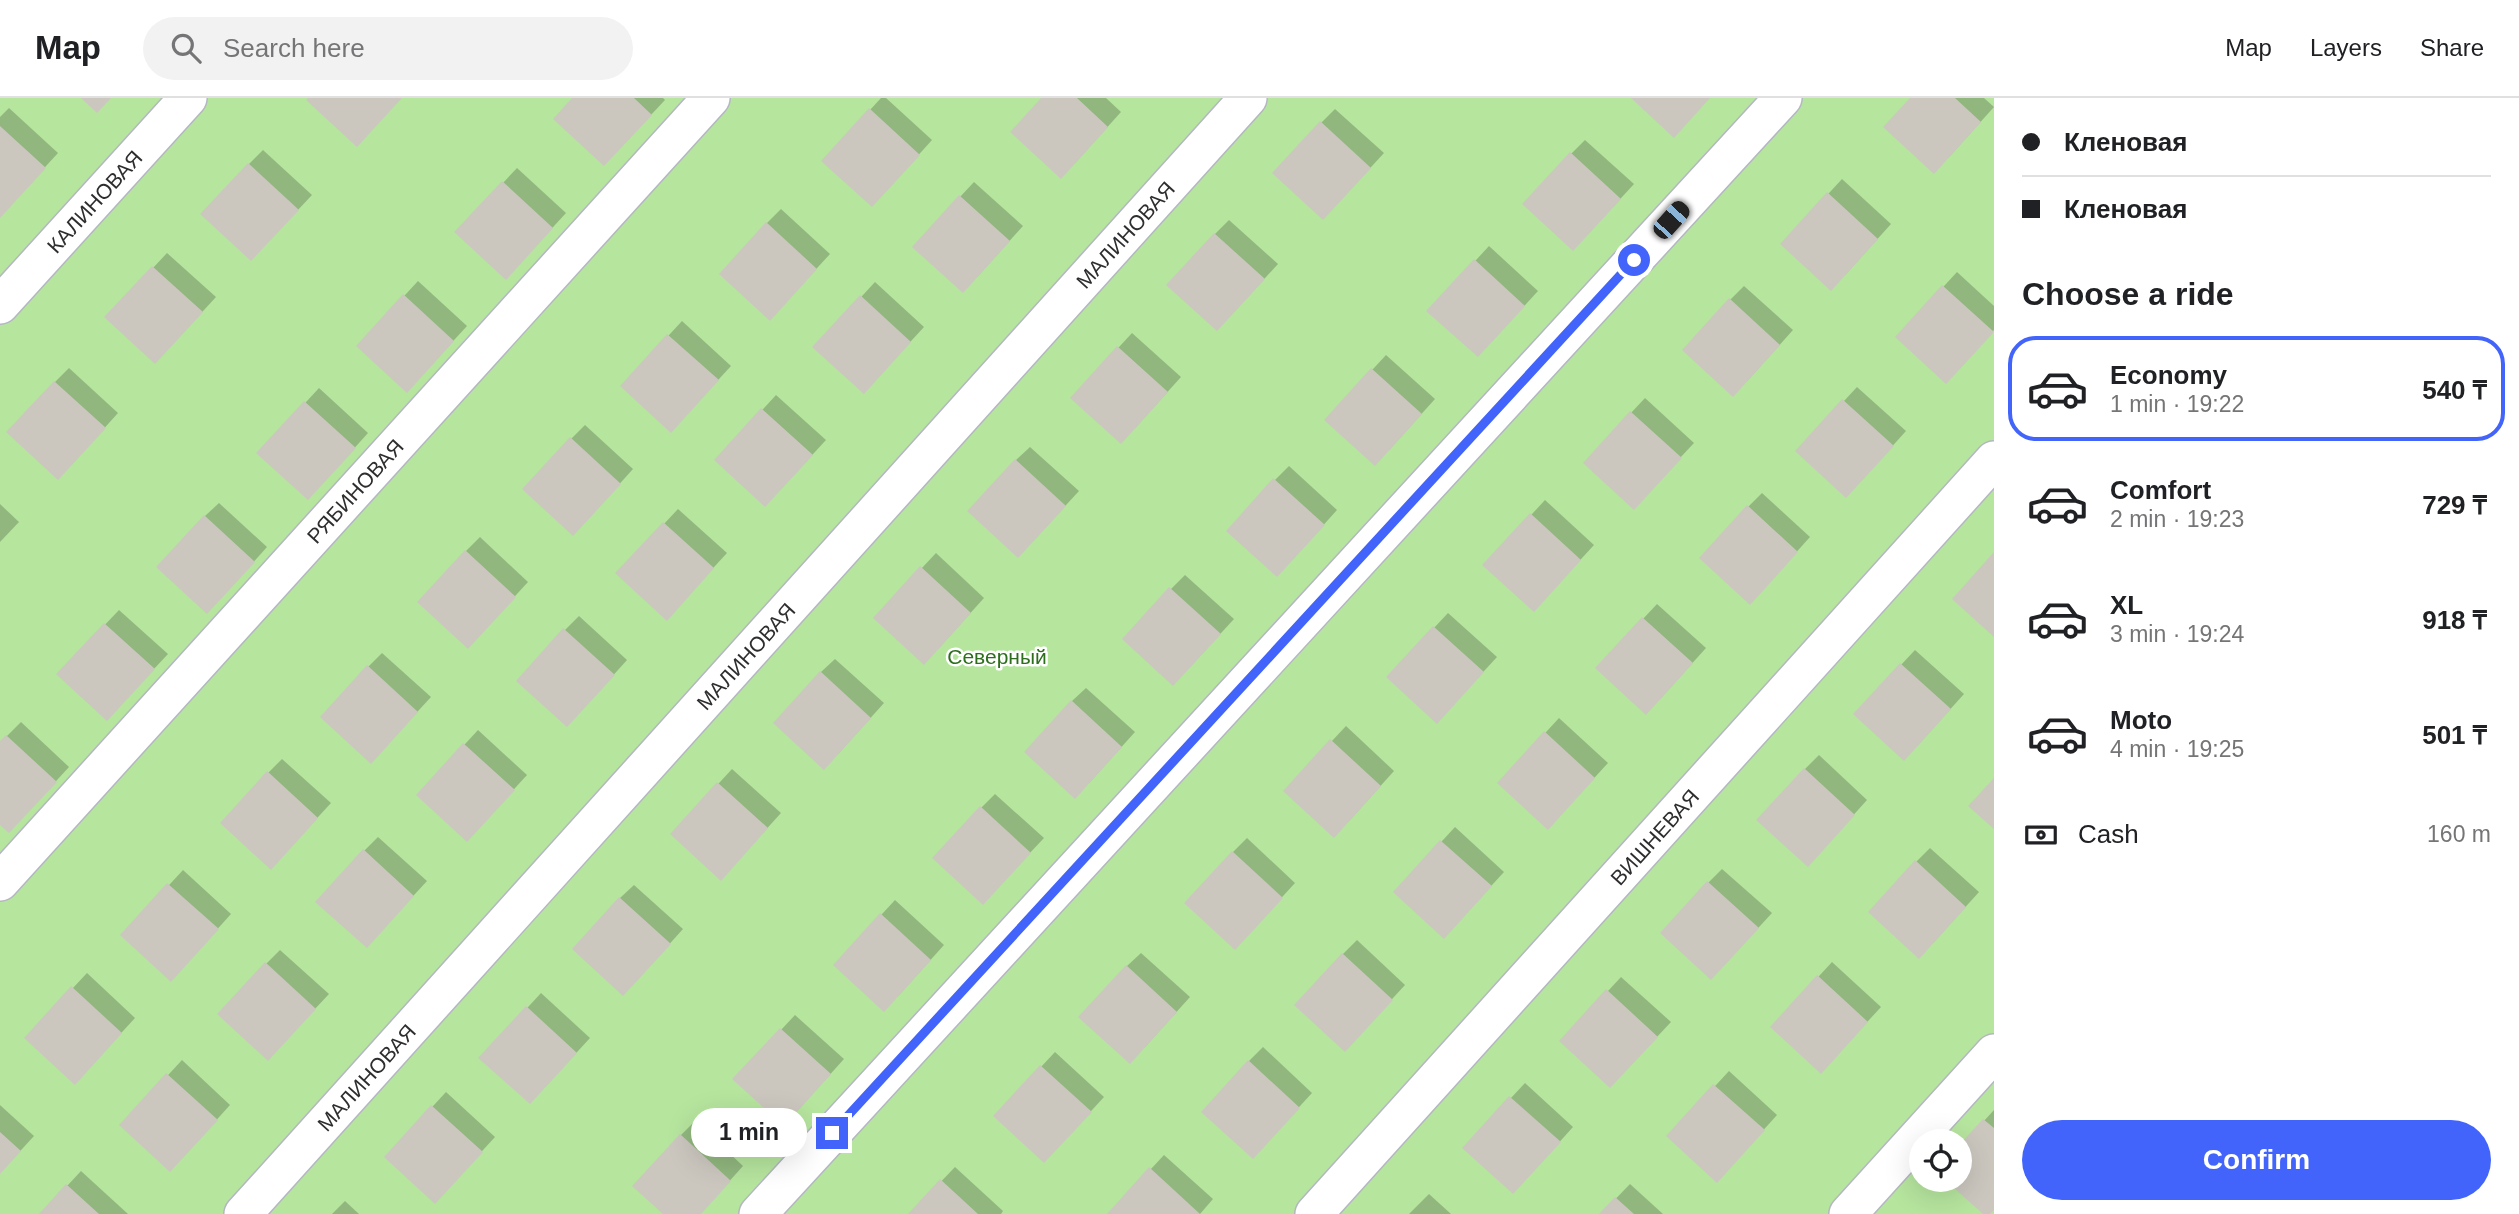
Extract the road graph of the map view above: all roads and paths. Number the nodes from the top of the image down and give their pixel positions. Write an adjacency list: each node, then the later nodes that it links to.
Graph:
1 (188, 98): 5 (street, КАЛИНОВАЯ)
2 (711, 98): 7 (street, РЯБИНОВАЯ)
3 (1248, 98): 9 (street, МАЛИНОВАЯ)
4 (1783, 98): 10 (street)
5 (0, 305)
6 (1994, 460): 11 (street, ВИШНЕВАЯ)
7 (0, 882)
8 (1994, 1053): 12 (street)
9 (243, 1214)
10 (758, 1214)
11 (1314, 1214)
12 (1847, 1214)

